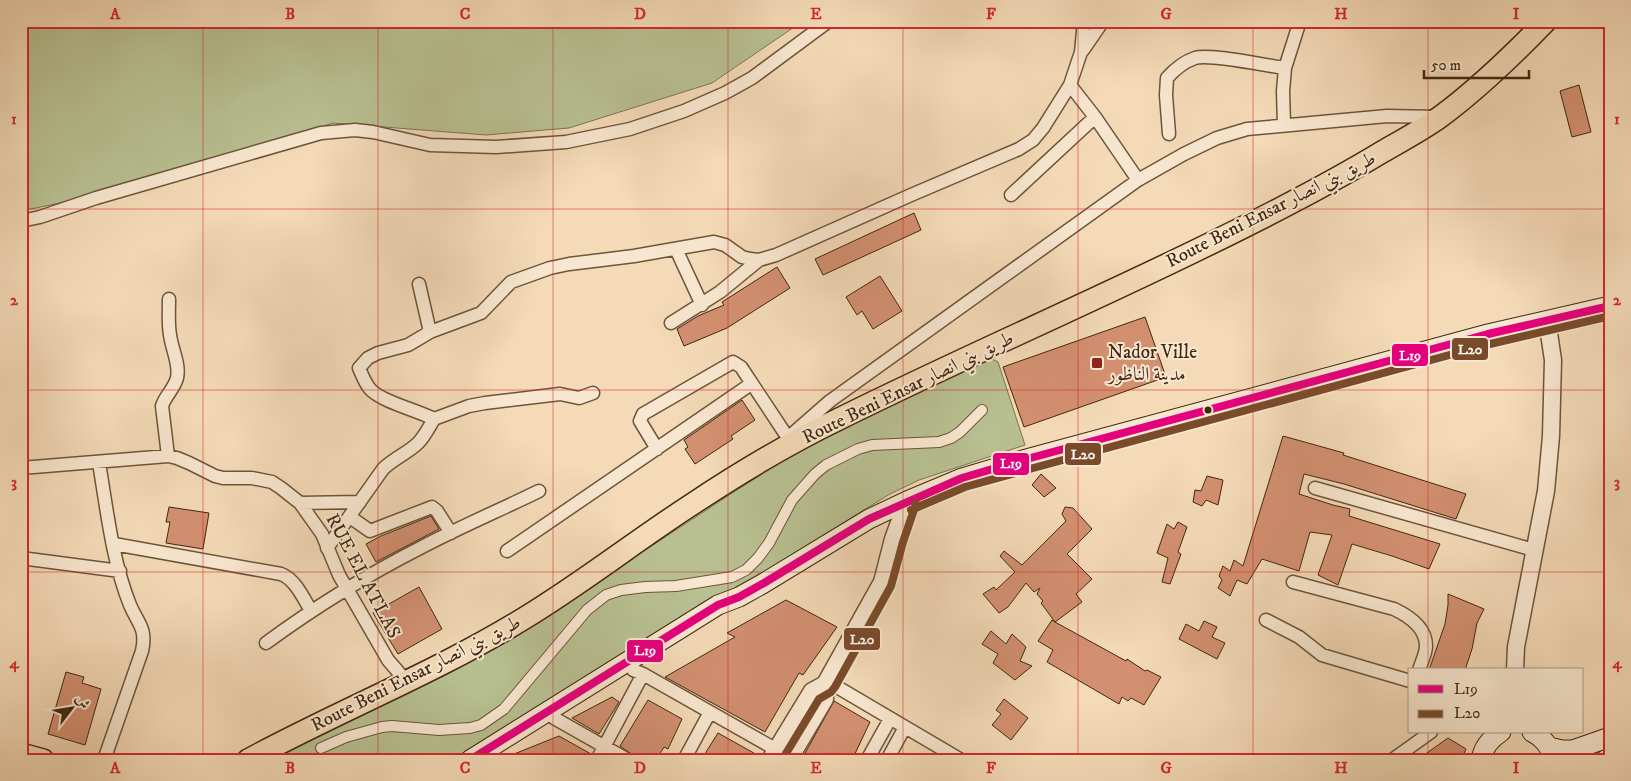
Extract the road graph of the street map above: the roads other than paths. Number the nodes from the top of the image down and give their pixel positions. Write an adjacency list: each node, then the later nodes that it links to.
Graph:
1 (829, 21): 15 (street)
2 (1084, 21): 6 (street)
3 (1103, 21): 6 (street)
4 (1300, 21): 7 (street)
5 (1546, 21): 10 (main road, Route Beni Ensar طريق بني انصار)
6 (1081, 52): 8 (street)
7 (1285, 68): 11 (street); 12 (street)
8 (1070, 85): 9 (street); 17 (street)
9 (1095, 117): 13 (street); 14 (street)
10 (1440, 117): 11 (street); 33 (main road, Route Beni Ensar طريق بني انصار)
11 (1284, 125): 13 (street)
12 (1169, 134)
13 (1138, 180): 29 (street)
14 (1011, 195)
15 (21, 221)
16 (676, 249): 17 (street); 20 (street); 24 (street)
17 (759, 260): 20 (street)
18 (419, 284): 24 (street)
19 (169, 300): 31 (street)
20 (702, 305): 23 (street)
21 (1610, 306): 22 (main road)
22 (1547, 320): 37 (main road); 44 (street)
23 (671, 324)
24 (430, 332): 28 (street)
25 (751, 384): 29 (street); 30 (street); 30 (street)
26 (593, 393): 28 (street)
27 (982, 410): 70 (street)
28 (434, 419): 38 (street)
29 (788, 438): 33 (street)
30 (657, 449): 45 (street)
31 (168, 456): 32 (street, RUE EL ATLAS); 39 (street, RUE EL ATLAS)
32 (99, 463): 34 (street, RUE EL ATLAS); 42 (street)
33 (752, 467): 60 (main road, Route Beni Ensar طريق بني انصار)
34 (21, 468)
35 (1315, 488): 44 (street)
36 (539, 491): 41 (street)
37 (907, 501): 50 (main road); 61 (street)
38 (360, 502): 39 (street); 40 (street)
39 (300, 503): 43 (street, RUE EL ATLAS)
40 (350, 517): 41 (street); 43 (street)
41 (451, 533): 49 (street)
42 (114, 544): 47 (street); 51 (street)
43 (328, 548): 49 (street, RUE EL ATLAS)
44 (1534, 550): 54 (street)
45 (507, 552)
46 (21, 558): 47 (street)
47 (120, 571): 77 (street)
48 (1293, 582): 55 (street)
49 (348, 589): 51 (street); 60 (street, RUE EL ATLAS)
50 (739, 597): 58 (main road); 78 (main road)
51 (311, 611): 53 (street)
52 (1266, 620): 59 (street)
53 (266, 643)
54 (1516, 647): 56 (street); 57 (street)
55 (1420, 668)
56 (1509, 668)
57 (1515, 668)
58 (638, 672): 62 (street); 63 (main road); 69 (street)
59 (1408, 680)
60 (407, 682): 74 (main road, Route Beni Ensar طريق بني انصار)
61 (826, 683): 64 (street); 73 (street)
62 (710, 712): 73 (street); 82 (street)
63 (554, 718): 69 (street); 79 (main road)
64 (890, 719): 65 (street); 83 (street)
65 (905, 728): 84 (street); 85 (street)
66 (1429, 734): 86 (street)
67 (1535, 734): 71 (main road)
68 (1610, 737): 71 (main road)
69 (604, 746): 80 (street); 81 (street)
70 (321, 748)
71 (1552, 753)
72 (21, 754): 76 (main road)
73 (784, 757)
74 (253, 758)
75 (1610, 758): 87 (main road)
76 (43, 760)
77 (104, 760)
78 (470, 760)
79 (487, 760)
80 (597, 760)
81 (628, 760)
82 (684, 760)
83 (867, 760)
84 (887, 760)
85 (961, 760)
86 (1392, 760)
87 (1605, 760)

